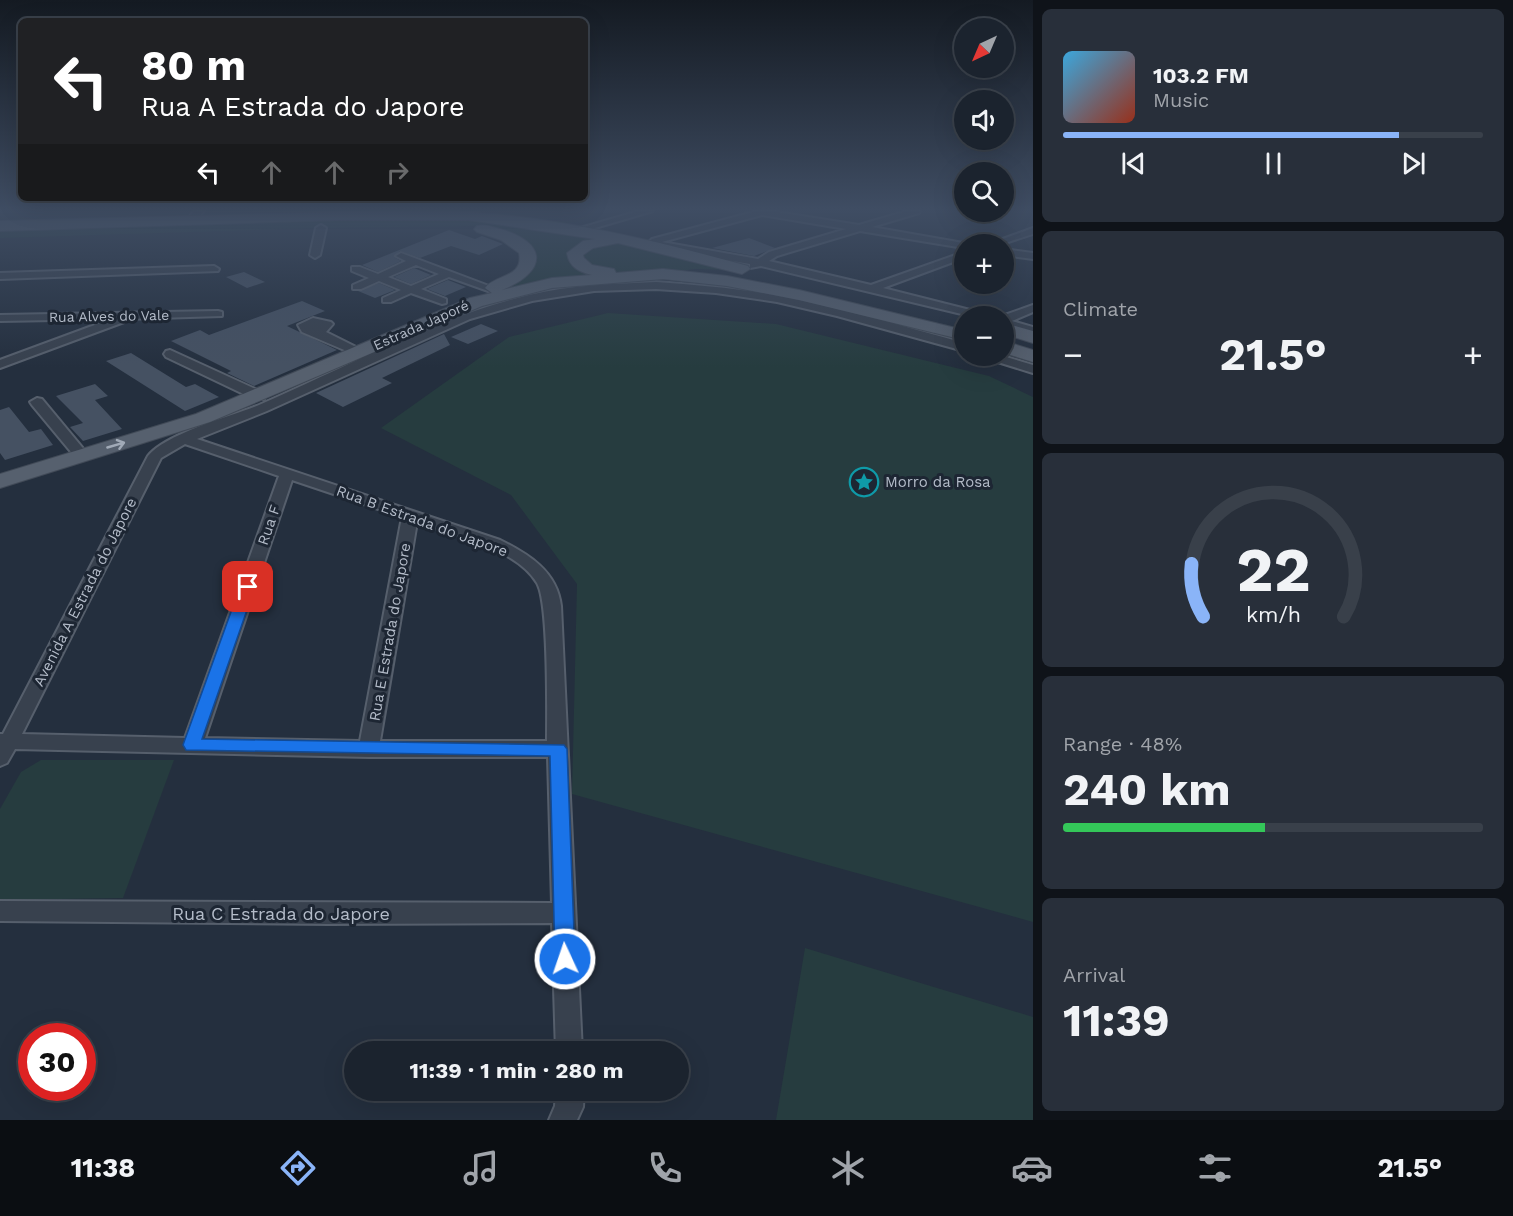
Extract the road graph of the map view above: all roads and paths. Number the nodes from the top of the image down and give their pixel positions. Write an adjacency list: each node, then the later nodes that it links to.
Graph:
1 (411, 263): 14 (street)
2 (422, 263): 11 (street)
3 (527, 263): 18 (main road)
4 (580, 263): 12 (main road)
5 (736, 263): 8 (main road)
6 (759, 263): 8 (street)
7 (941, 263): 16 (street)
8 (753, 267): 12 (main road); 16 (street); 25 (main road)
9 (214, 269): 13 (street)
10 (356, 269): 14 (street)
11 (449, 273): 17 (street); 18 (street)
12 (671, 275): 20 (main road, Estrada Japoré); 32 (main road, Estrada Japoré)
13 (0, 276)
14 (378, 278): 15 (street); 17 (street)
15 (357, 287)
16 (872, 288): 22 (street)
17 (412, 289): 19 (street); 20 (street)
18 (491, 289): 20 (main road)
19 (387, 300)
20 (445, 307): 36 (main road, Estrada Japoré)
21 (1033, 308): 26 (street)
22 (954, 309)
23 (218, 314): 24 (street, Rua Alves do Vale)
24 (133, 315): 27 (street, Rua Alves do Vale); 40 (street)
25 (954, 317)
26 (1014, 317)
27 (0, 318)
28 (1014, 324): 31 (street)
29 (315, 331): 36 (street)
30 (1014, 331): 33 (main road)
31 (1033, 331)
32 (954, 334)
33 (1033, 337)
34 (954, 344): 44 (street, Avenida A Estrada do Japore)
35 (1014, 350): 38 (main road)
36 (360, 352): 42 (main road, Estrada Japoré)
37 (170, 354): 42 (street)
38 (1033, 356)
39 (1014, 363): 41 (street)
40 (0, 364)
41 (1033, 369)
42 (259, 396): 45 (main road, Estrada Japoré, one-way to 42)
43 (37, 402): 45 (street)
44 (184, 439): 46 (street, Rua B Estrada do Japore); 50 (street, Avenida A Estrada do Japore)
45 (81, 455): 47 (main road, Estrada Japoré)
46 (287, 474): 48 (street, Rua B Estrada do Japore); 49 (street, Rua F)
47 (0, 481)
48 (410, 515): 51 (street, Rua E Estrada do Japore); 52 (street, Rua B Estrada do Japore)
49 (192, 745): 50 (street); 51 (street)
50 (3, 747)
51 (369, 749): 52 (street)
52 (558, 749): 54 (street, Rua B Estrada do Japore)
53 (0, 911): 54 (street, Rua C Estrada do Japore)
54 (563, 913): 55 (street, Rua B Estrada do Japore)
55 (569, 1041)
56 (569, 1101): 57 (street)
57 (563, 1120)

